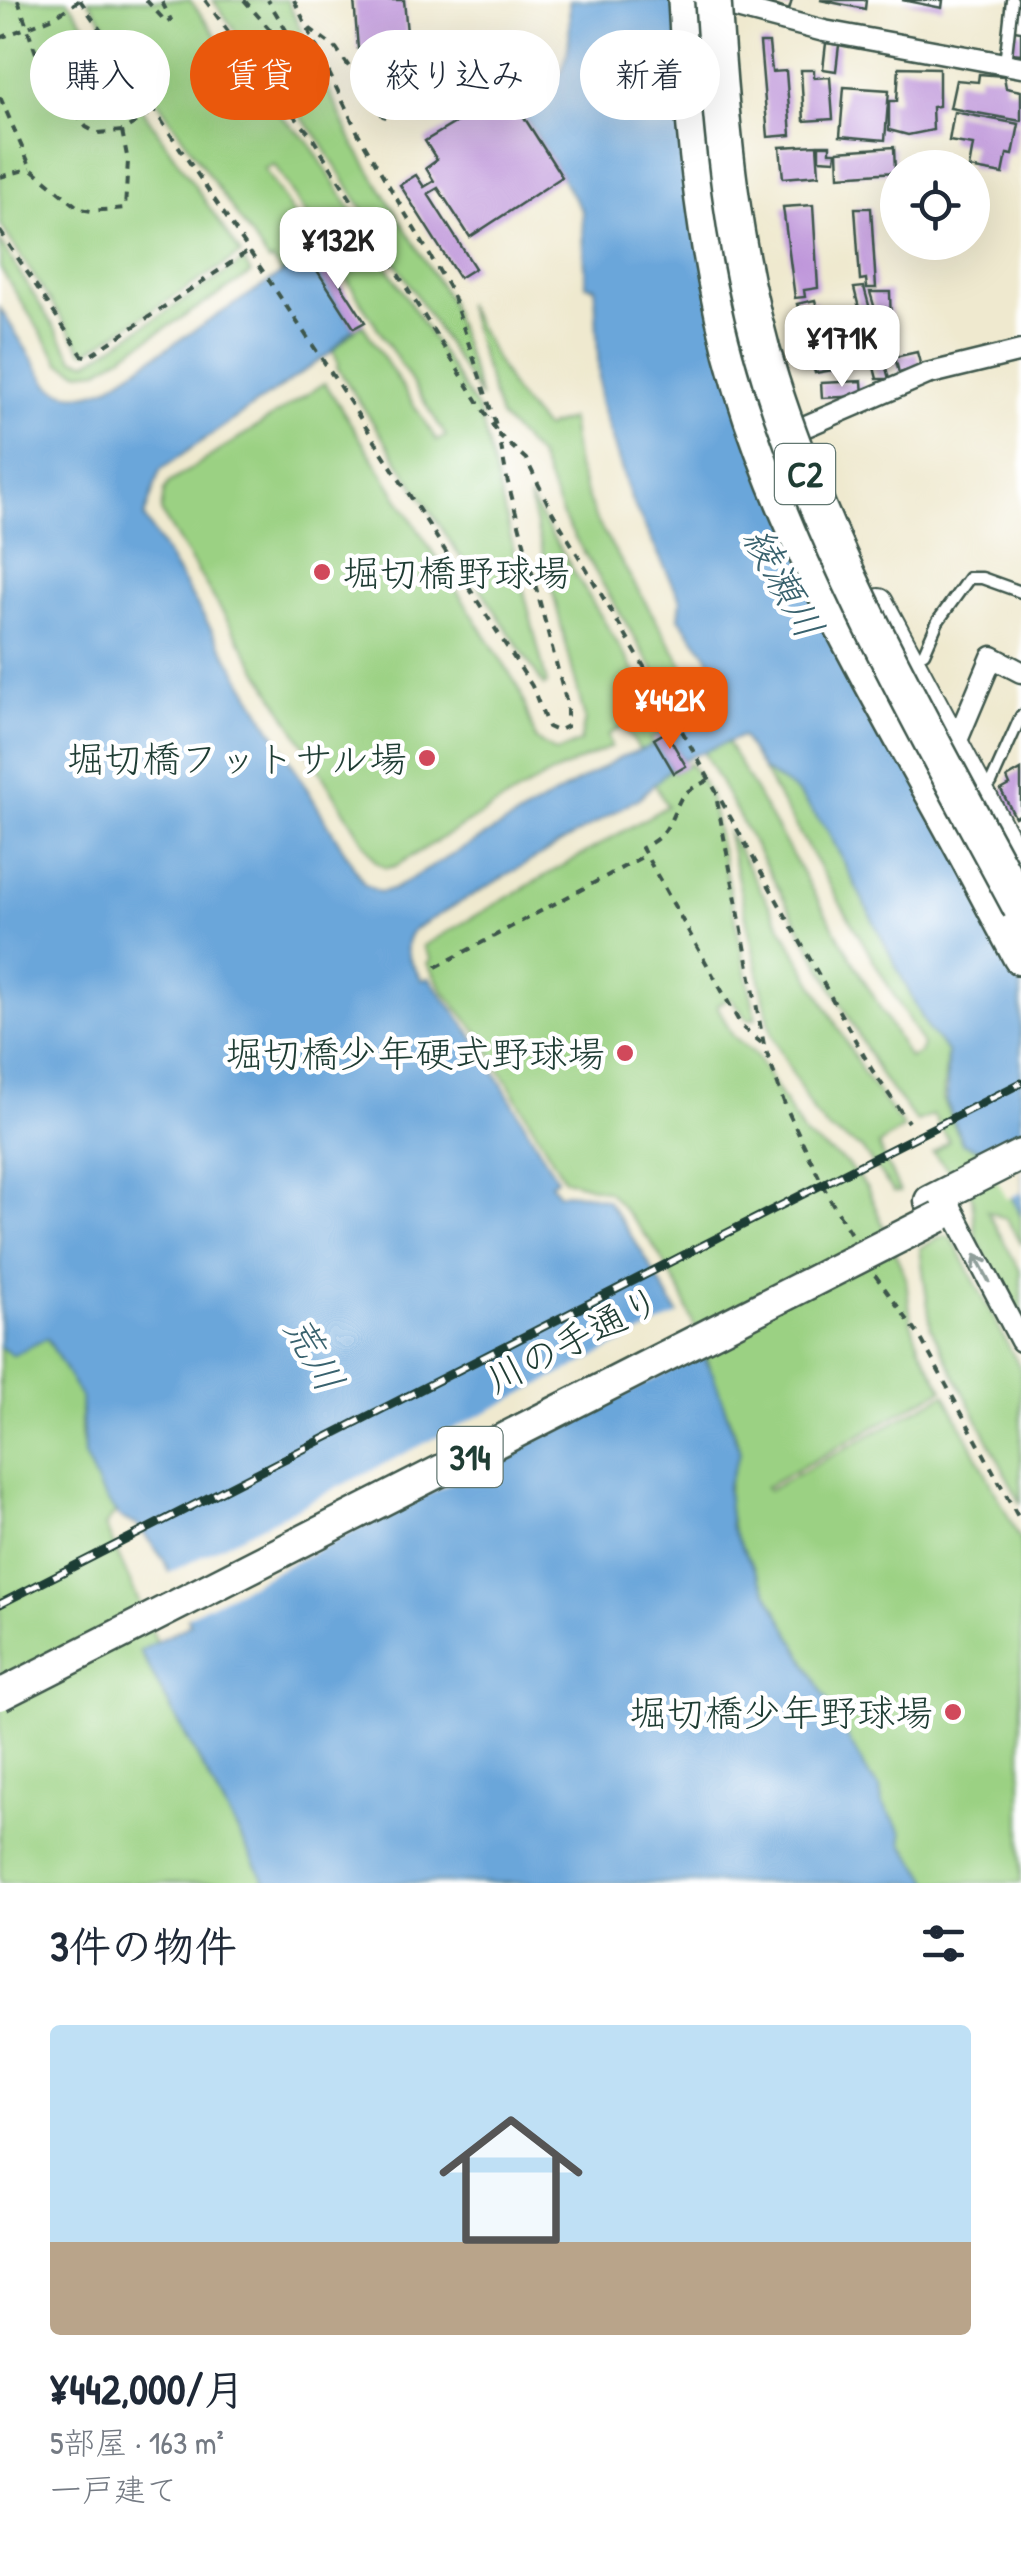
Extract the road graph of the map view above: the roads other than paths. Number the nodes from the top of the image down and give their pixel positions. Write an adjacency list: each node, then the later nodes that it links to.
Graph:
1 (686, 0): 13 (highway, C2)
2 (1012, 0): 4 (lane)
3 (722, 6): 4 (street); 6 (main road); 13 (highway, bridge); 15 (highway, C2, bridge)
4 (1013, 66)
5 (1021, 350): 6 (street)
6 (804, 427): 11 (main road)
7 (1021, 592): 8 (lane)
8 (924, 654)
9 (1021, 672): 11 (street)
10 (1021, 716): 12 (lane)
11 (955, 745): 14 (main road)
12 (992, 784)
13 (941, 807): 16 (highway, C2)
14 (1021, 870)
15 (1021, 908)
16 (1021, 957)
17 (1021, 1155): 19 (main road, 川の手通り / 314)
18 (1021, 1176): 19 (main road, 川の手通り / 314)
19 (949, 1202): 20 (street, one-way to 19); 21 (main road, 川の手通り / 314); 22 (main road, 川の手通り / 314, bridge)
20 (1021, 1341)
21 (0, 1676)
22 (0, 1695)

